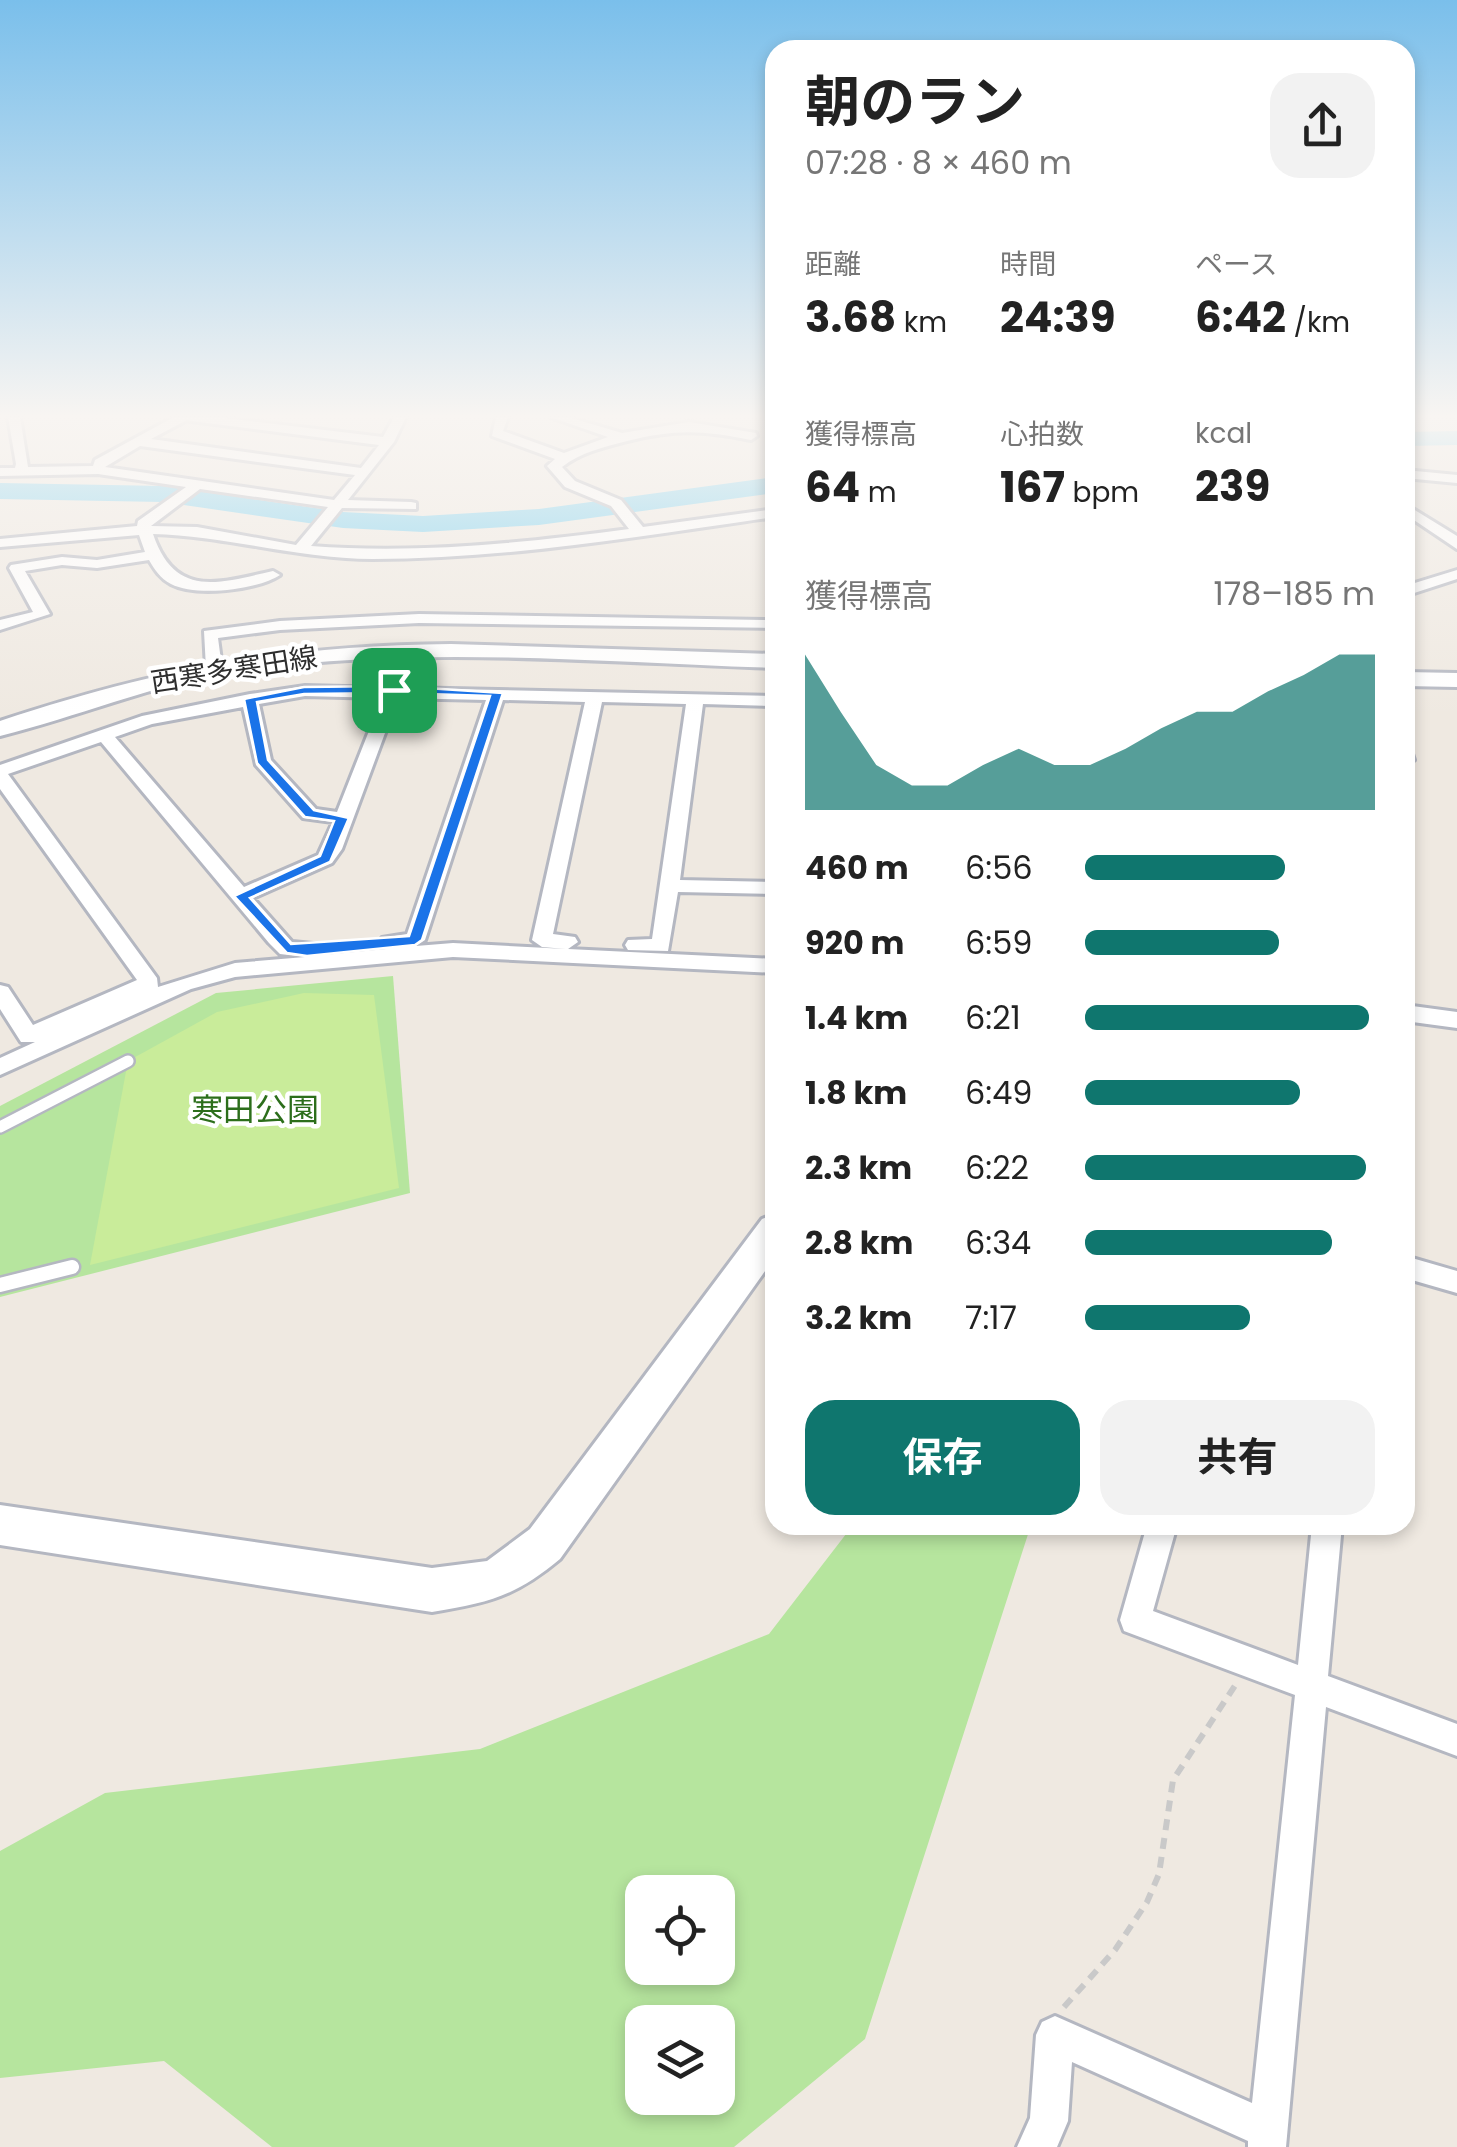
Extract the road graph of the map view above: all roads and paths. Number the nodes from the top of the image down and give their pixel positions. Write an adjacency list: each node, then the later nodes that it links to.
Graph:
1 (152, 517): 6 (street)
2 (326, 517): 10 (street)
3 (626, 517): 7 (street)
4 (741, 517): 7 (street)
5 (1421, 517): 8 (street)
6 (143, 530): 9 (street); 10 (street); 11 (street)
7 (637, 530): 10 (street)
8 (1456, 538)
9 (0, 542)
10 (300, 550)
11 (153, 555): 13 (street); 17 (street)
12 (1457, 574): 14 (street)
13 (273, 575)
14 (1415, 587)
15 (561, 623): 16 (street); 19 (street); 21 (street)
16 (765, 624)
17 (0, 625)
18 (408, 651): 19 (main road, 西寒多寒田線); 21 (main road, 西寒多寒田線); 24 (street)
19 (554, 655): 20 (main road, 西寒多寒田線)
20 (765, 662)
21 (214, 668): 30 (main road, 西寒多寒田線)
22 (1415, 679): 23 (main road)
23 (1457, 680)
24 (394, 690): 25 (street); 27 (street); 33 (street)
25 (497, 693): 26 (street); 36 (street)
26 (596, 696): 28 (street); 34 (street)
27 (250, 699): 31 (street); 33 (street)
28 (695, 699): 29 (street); 34 (street)
29 (765, 701)
30 (0, 729)
31 (103, 734): 32 (street); 36 (street)
32 (0, 774): 38 (street)
33 (342, 818): 36 (street)
34 (669, 886): 35 (street)
35 (765, 888)
36 (241, 896)
37 (765, 966): 42 (street)
38 (0, 992)
39 (1415, 1015): 40 (street)
40 (1457, 1020)
41 (128, 1061): 43 (lane)
42 (0, 1067)
43 (0, 1128)
44 (765, 1243): 49 (main road)
45 (72, 1267): 48 (lane)
46 (1415, 1271): 47 (street)
47 (1457, 1282)
48 (0, 1284)
49 (0, 1525)
50 (1159, 1535): 52 (street)
51 (1326, 1535): 53 (street)
52 (1250, 1663): 53 (street); 55 (path)
53 (1312, 1686): 54 (street); 56 (street)
54 (1457, 1740)
55 (1054, 2035): 56 (street); 57 (street)
56 (1268, 2138)
57 (1036, 2147)

